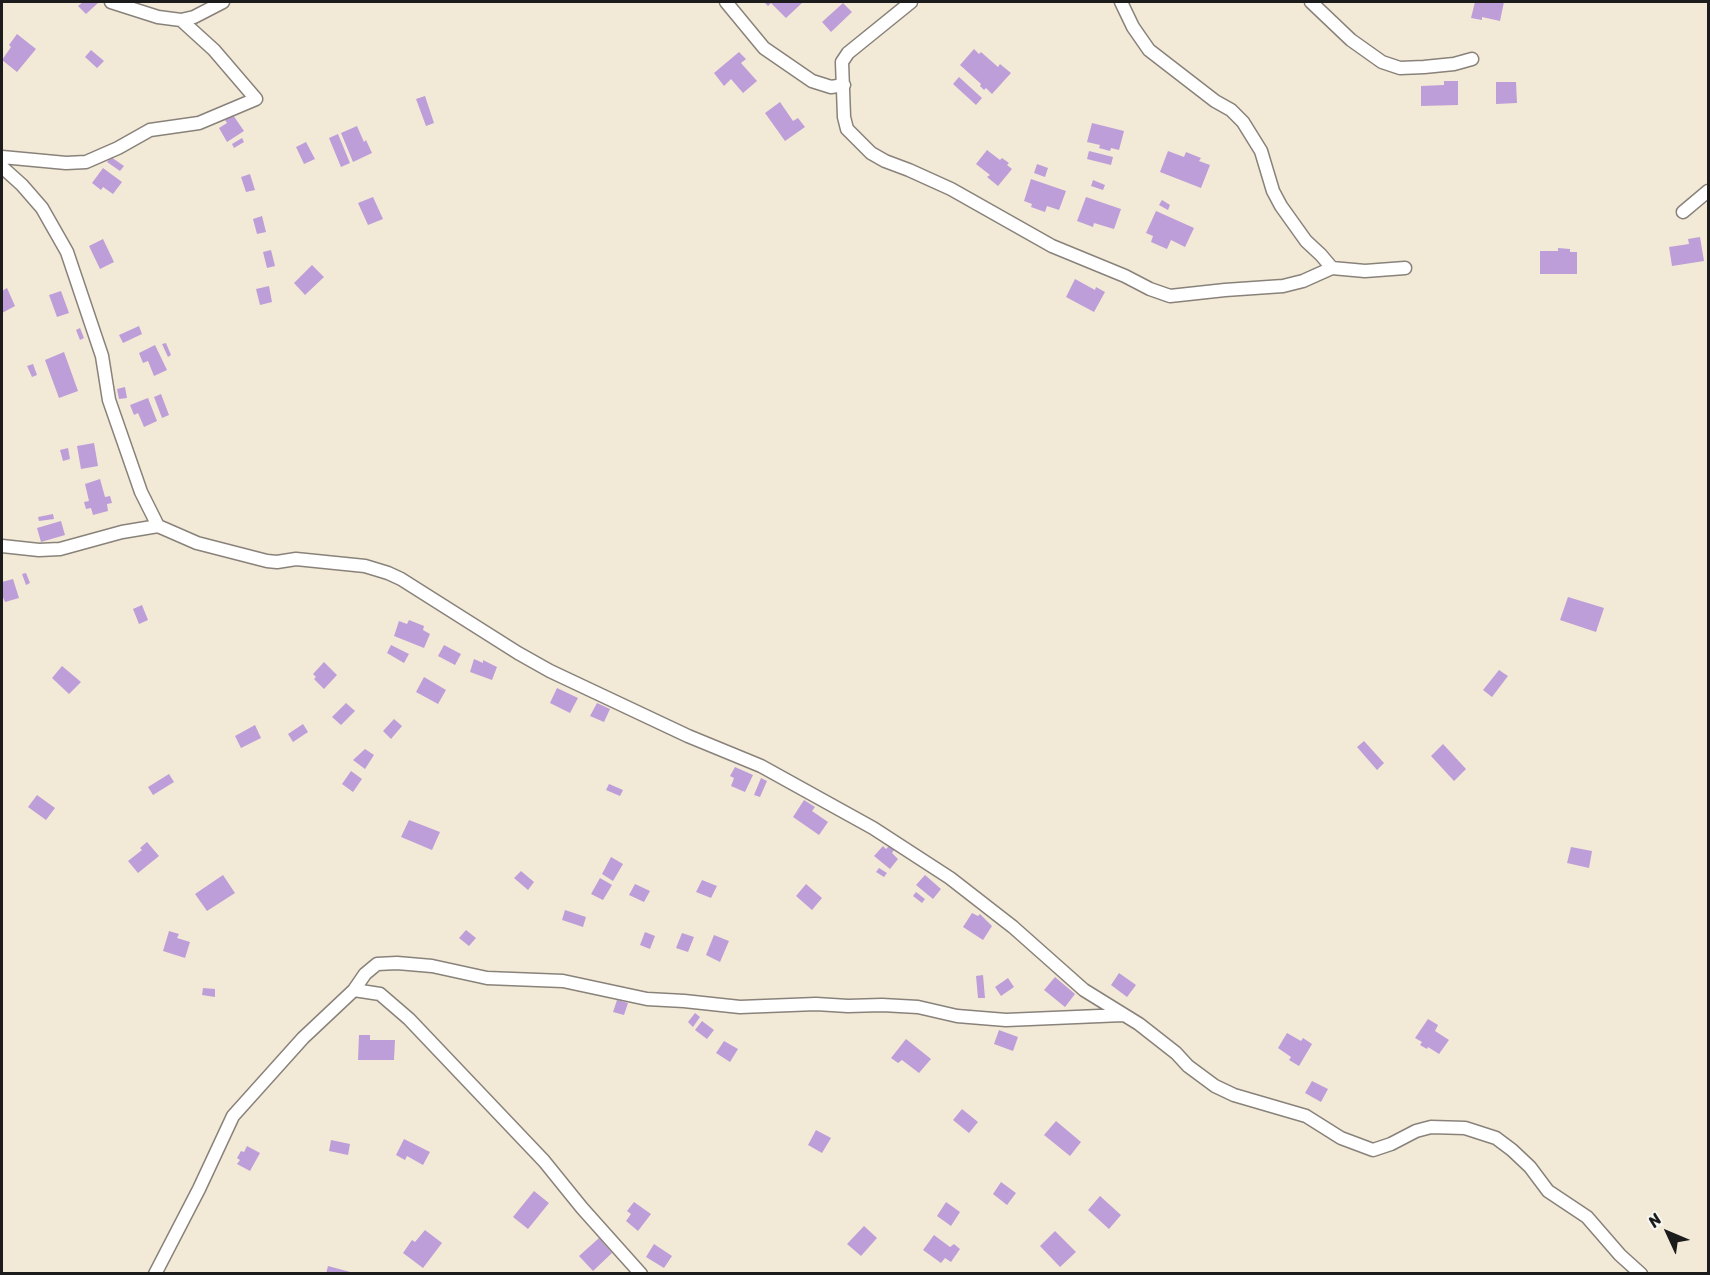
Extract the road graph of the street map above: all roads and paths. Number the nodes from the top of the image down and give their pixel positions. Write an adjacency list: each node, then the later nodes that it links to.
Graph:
1 (111, 2): 7 (street)
2 (223, 2): 7 (street)
3 (726, 2): 9 (street)
4 (910, 2): 9 (street)
5 (1121, 2): 14 (street)
6 (1311, 2): 8 (street)
7 (181, 20): 10 (street)
8 (1472, 59)
9 (844, 85): 14 (street)
10 (2, 157)
11 (2, 167): 16 (street)
12 (1708, 191): 13 (street)
13 (1683, 212)
14 (1332, 268): 15 (street)
15 (1404, 268)
16 (158, 526): 17 (street); 19 (street)
17 (2, 546)
18 (354, 990): 19 (street); 20 (street); 21 (street)
19 (1123, 1015): 22 (street)
20 (155, 1274)
21 (641, 1274)
22 (1641, 1274)

